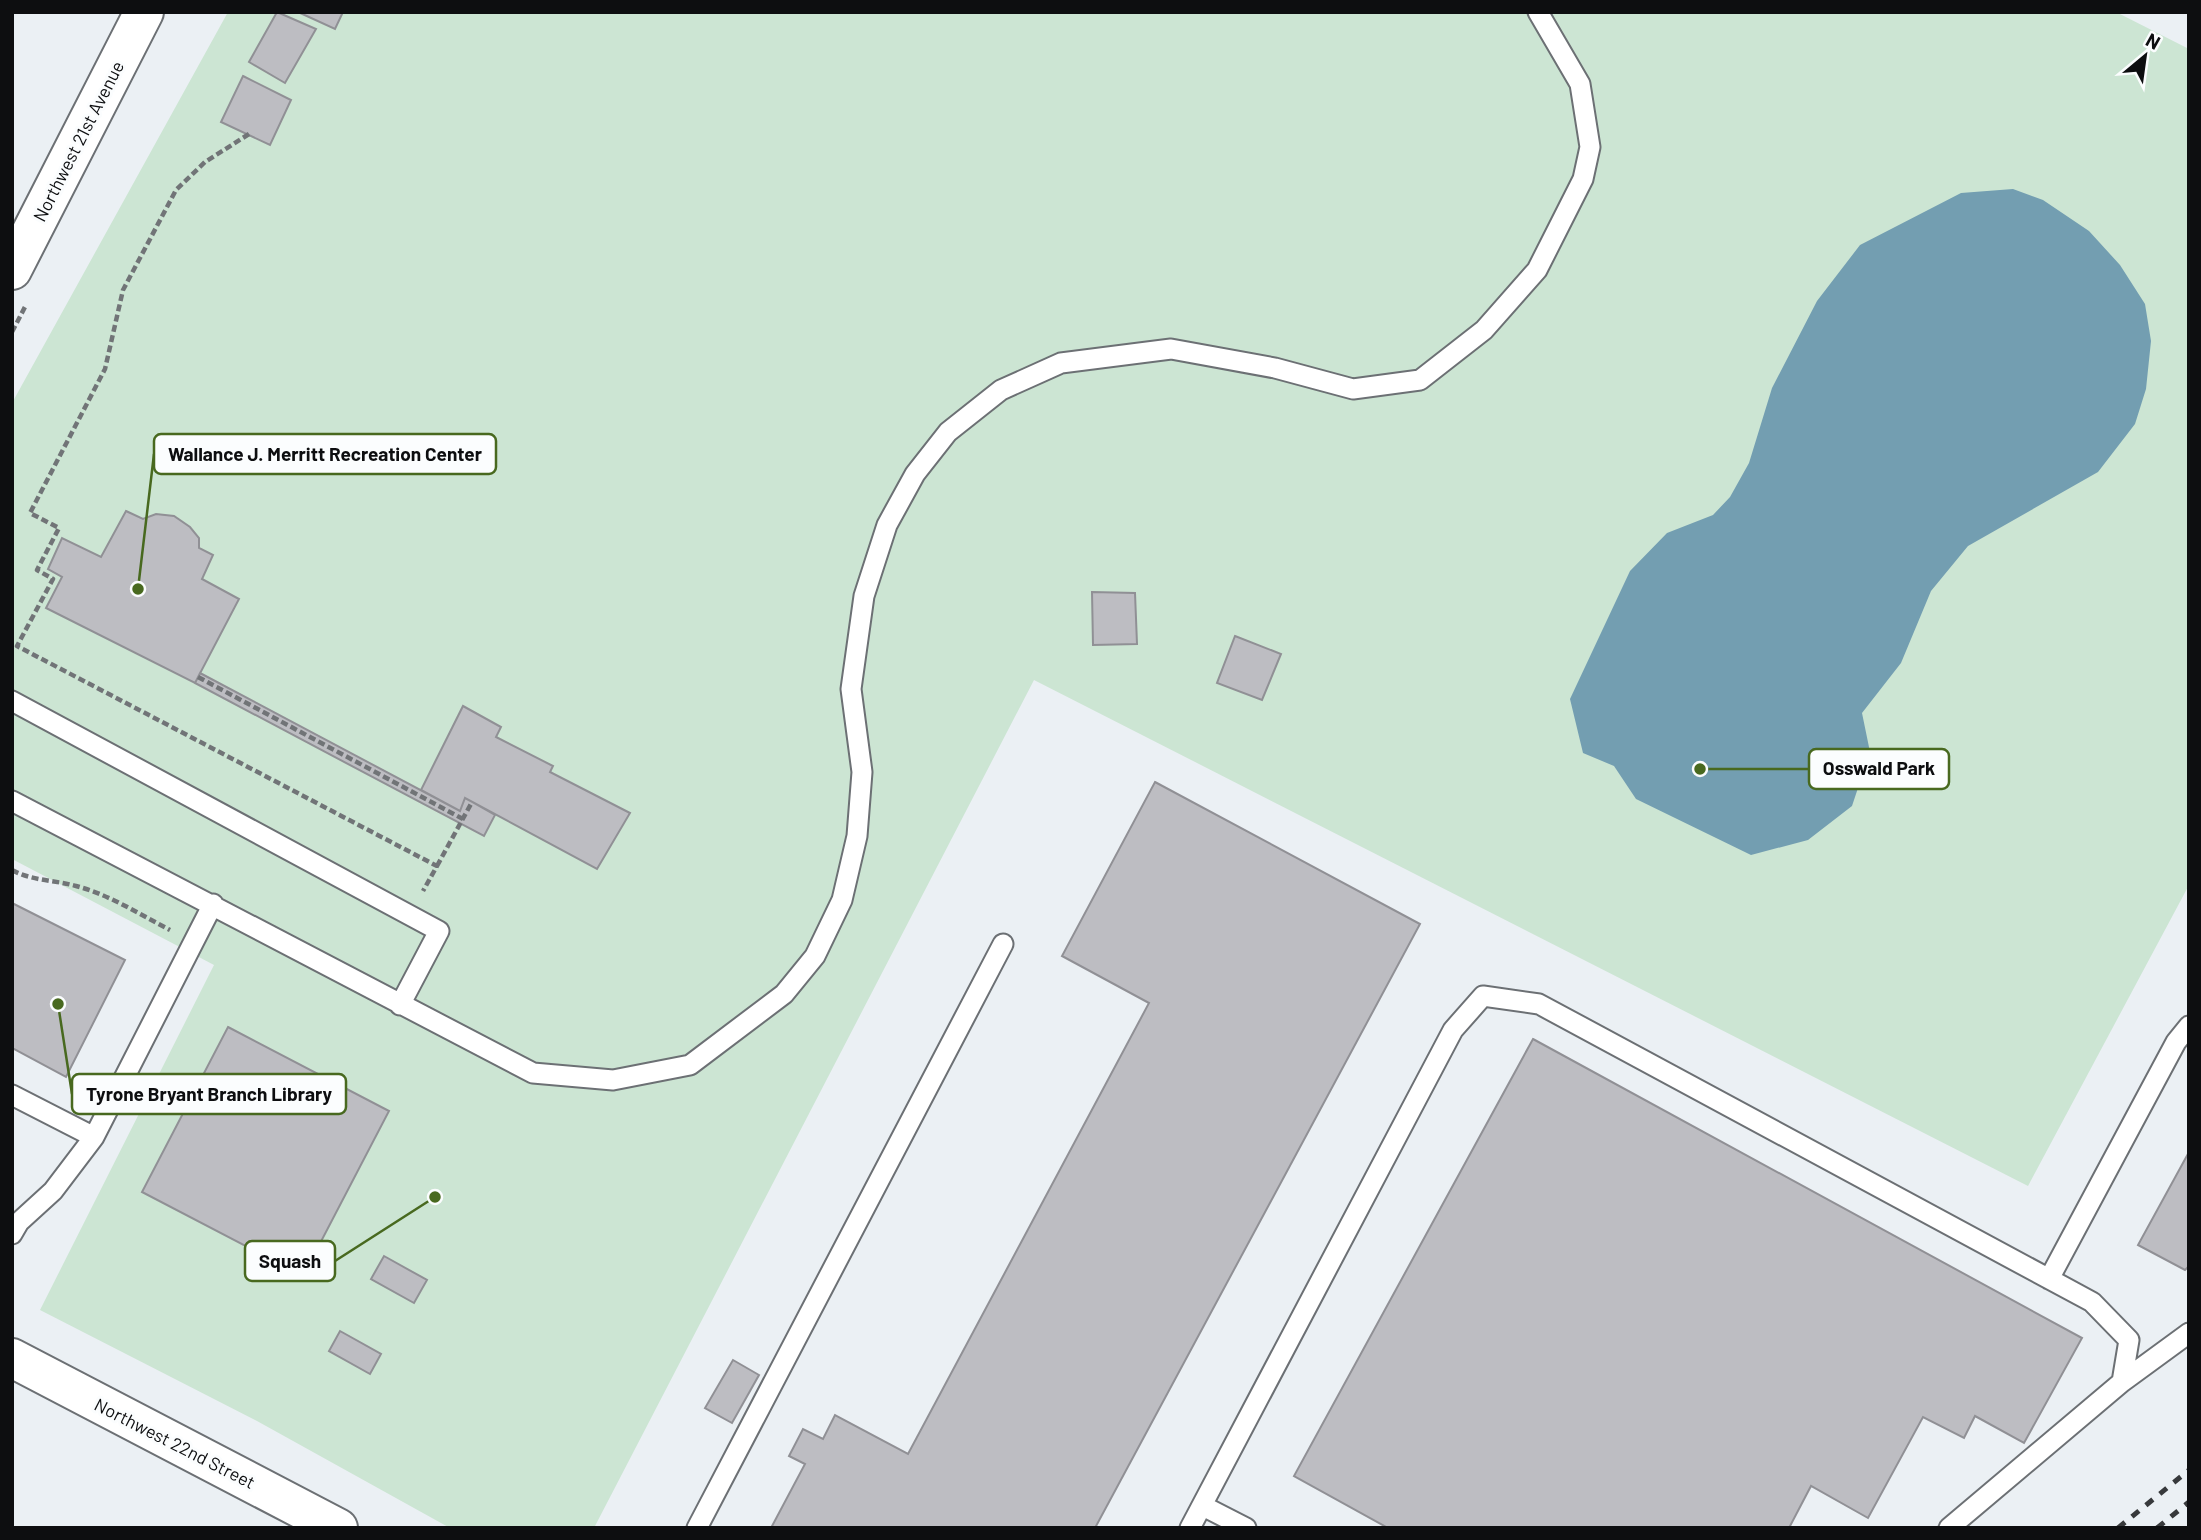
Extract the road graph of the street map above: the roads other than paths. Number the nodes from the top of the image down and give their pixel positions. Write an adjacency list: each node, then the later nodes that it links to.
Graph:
1 (144, 12): 3 (street, Northwest 21st Avenue)
2 (1538, 12): 8 (lane)
3 (16, 252)
4 (12, 701): 8 (lane)
5 (12, 802): 6 (lane)
6 (213, 904): 8 (lane); 11 (lane)
7 (1003, 944): 19 (lane)
8 (400, 1005)
9 (2189, 1027): 13 (lane)
10 (12, 1095): 11 (lane)
11 (94, 1137): 12 (lane)
12 (14, 1225)
13 (2049, 1279): 16 (lane); 17 (lane)
14 (2189, 1333): 16 (lane)
15 (12, 1359): 18 (street, Northwest 22nd Street)
16 (2122, 1382): 22 (lane)
17 (1203, 1506): 20 (lane); 21 (lane)
18 (338, 1528)
19 (697, 1528)
20 (1190, 1528)
21 (1246, 1528)
22 (1949, 1528)

